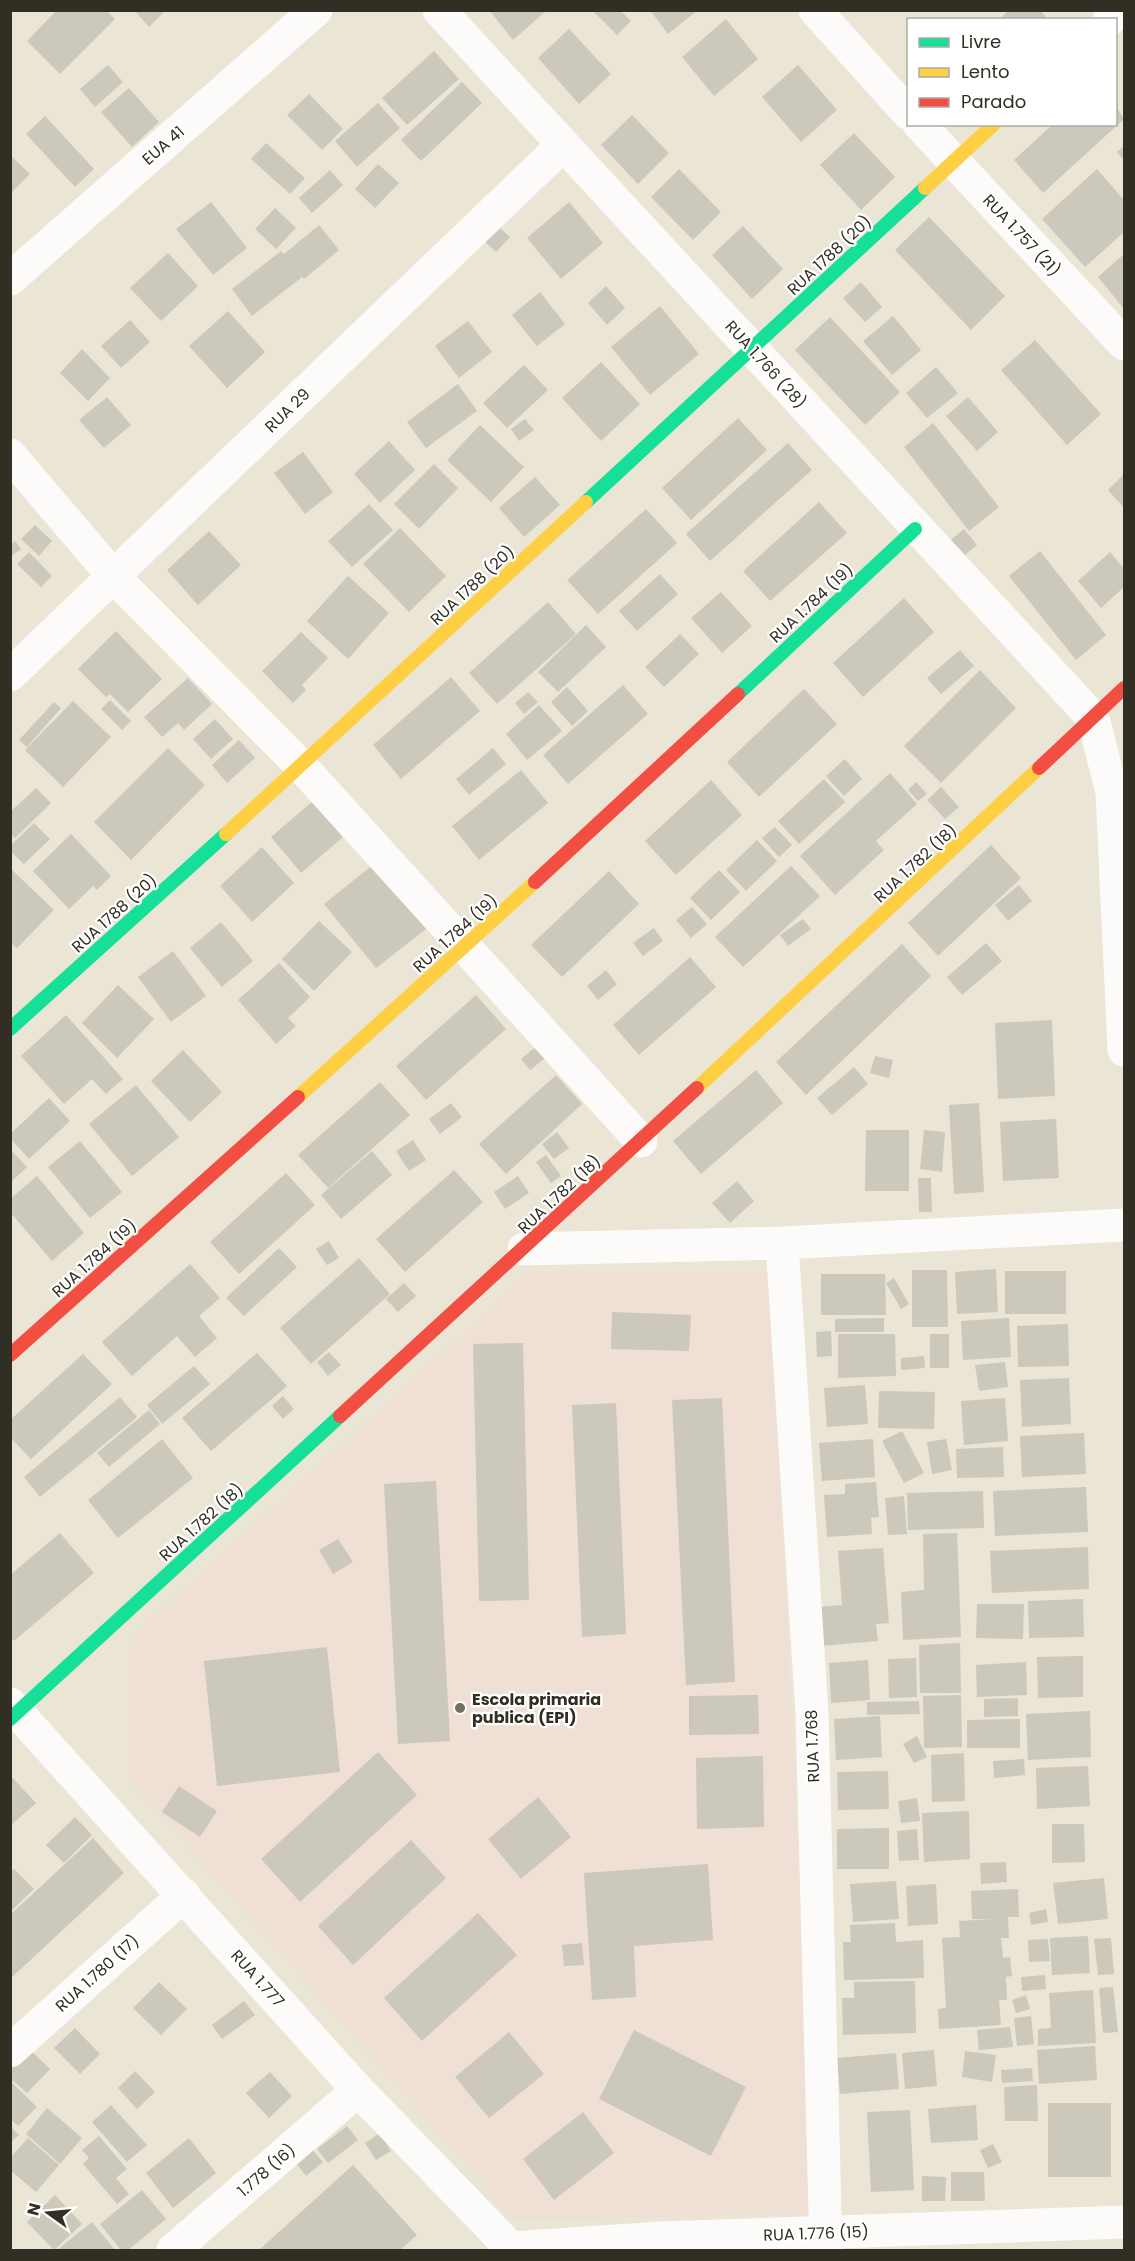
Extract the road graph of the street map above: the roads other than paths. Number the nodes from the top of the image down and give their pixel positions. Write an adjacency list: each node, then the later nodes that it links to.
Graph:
1 (316, 10): 9 (street, EUA 41)
2 (439, 10): 7 (street, RUA 1.766 (28))
3 (815, 10): 4 (street)
4 (907, 111)
5 (921, 126): 8 (street, RUA 1.757 (21))
6 (992, 126): 8 (street, RUA 1788 (20))
7 (563, 145): 11 (street, RUA 1.766 (28)); 14 (street, RUA 29)
8 (953, 162): 10 (street, RUA 1.757 (21)); 11 (street, RUA 1788 (20))
9 (10, 279)
10 (1125, 344)
11 (752, 348): 13 (street, RUA 1.766 (28)); 18 (street, RUA 1788 (20))
12 (10, 455): 14 (street)
13 (915, 529): 17 (street, RUA 1.766 (28)); 19 (street, RUA 1.784 (19))
14 (114, 577): 15 (street, RUA 29); 18 (street)
15 (10, 675)
16 (1125, 688): 17 (street, RUA 1.782 (18))
17 (1093, 718): 21 (street); 22 (street, RUA 1.782 (18))
18 (302, 766): 19 (street); 20 (street, RUA 1788 (20))
19 (465, 947): 22 (street); 26 (street, RUA 1.784 (19))
20 (10, 1029)
21 (1125, 1050)
22 (641, 1141): 25 (street, RUA 1.782 (18))
23 (1125, 1225): 24 (street)
24 (782, 1243): 25 (street); 32 (street, RUA 1.768)
25 (524, 1249): 27 (street, RUA 1.782 (18))
26 (10, 1355)
27 (13, 1711): 28 (street, RUA 1.777)
28 (184, 1895): 29 (street, RUA 1.780 (17)); 30 (street, RUA 1.777)
29 (10, 2051)
30 (358, 2090): 33 (street, RUA 1.777); 34 (street, 1.778 (16))
31 (1125, 2222): 32 (street, RUA 1.776 (15))
32 (826, 2242): 33 (street, RUA 1.776 (15))
33 (510, 2249)
34 (173, 2250)

